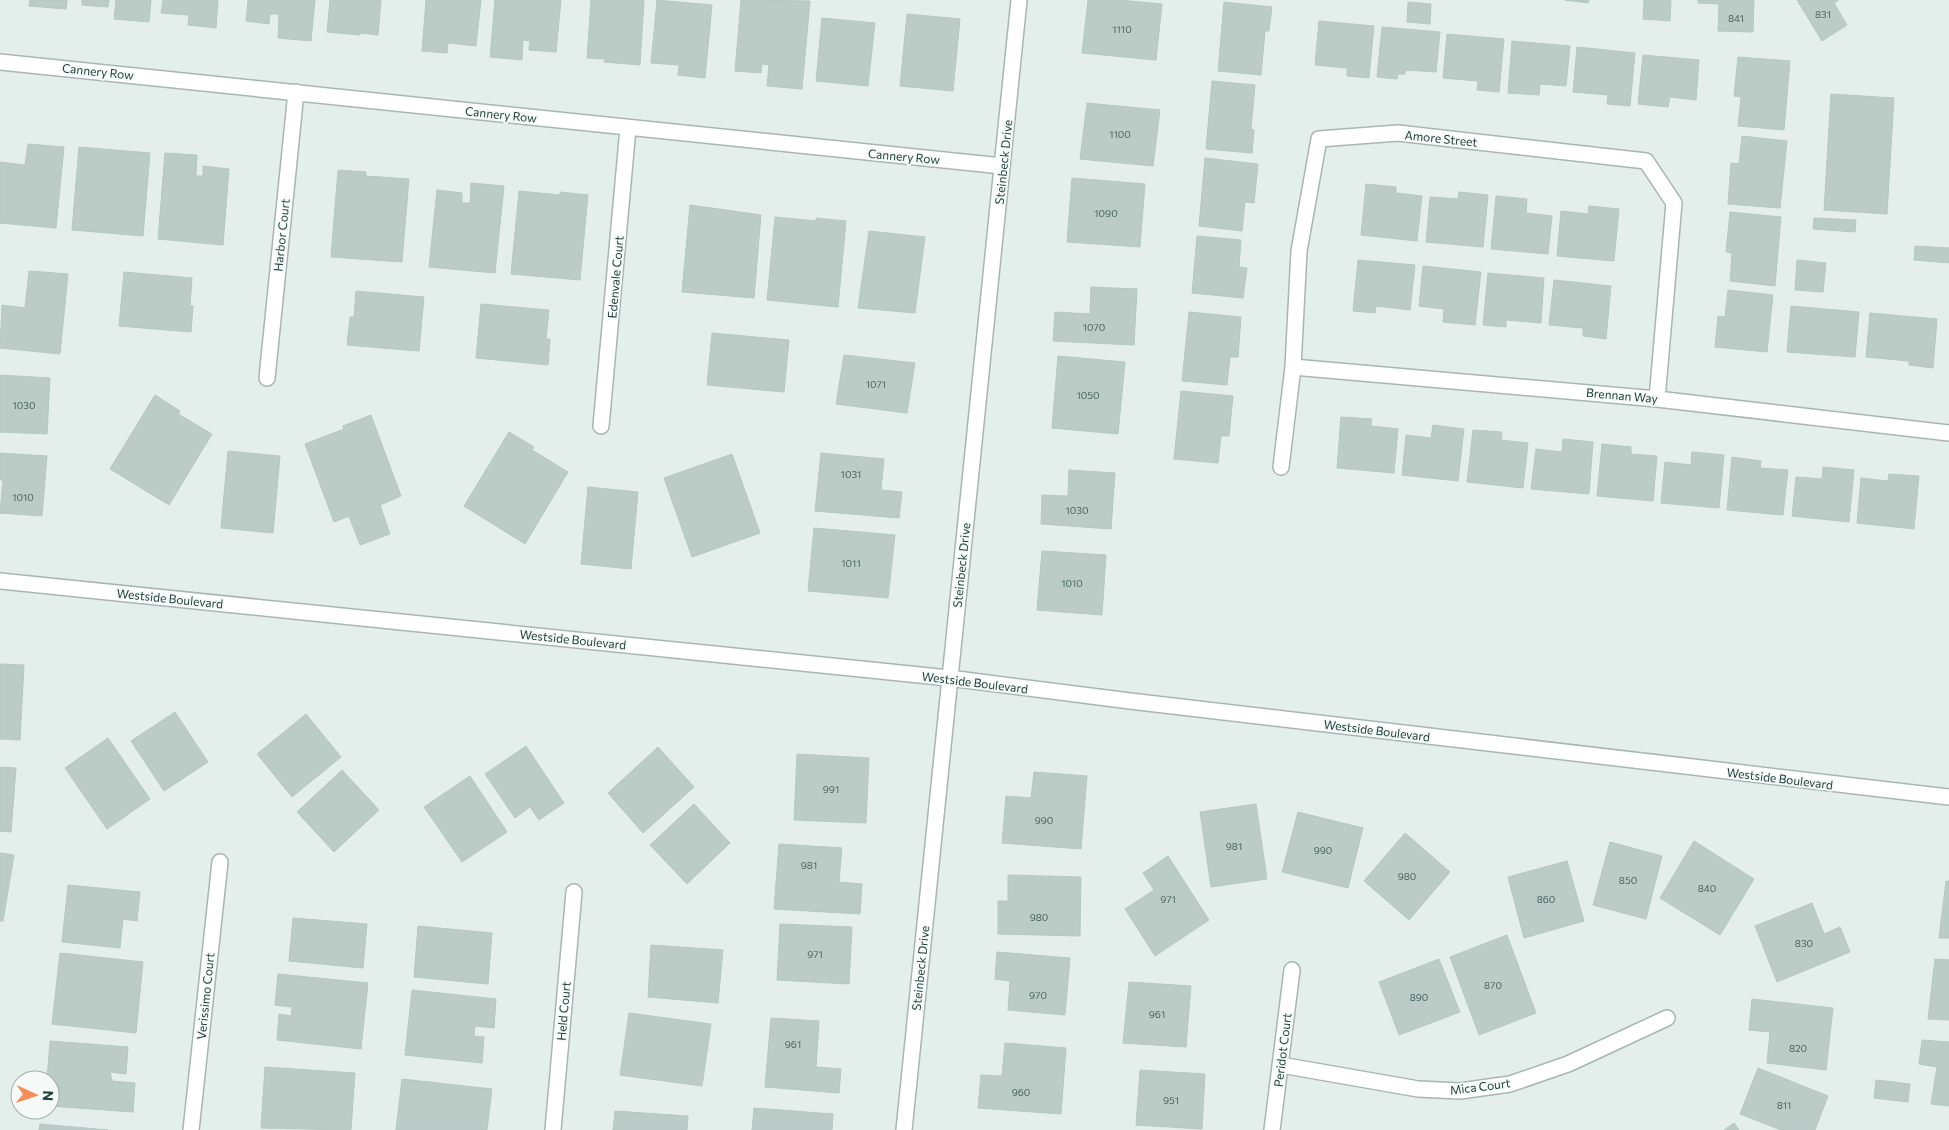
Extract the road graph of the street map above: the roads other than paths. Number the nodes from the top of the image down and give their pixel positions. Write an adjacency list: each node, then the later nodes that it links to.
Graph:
1 (1019, 0): 5 (street, Steinbeck Drive)
2 (0, 62): 3 (street, Cannery Row)
3 (296, 92): 4 (street, Cannery Row); 7 (street, Harbor Court)
4 (628, 128): 5 (street, Cannery Row); 9 (street, Edenvale Court)
5 (1002, 166): 13 (street, Steinbeck Drive)
6 (1293, 366): 8 (street, Brennan Way); 8 (street, Amore Street); 11 (street, Amore Street)
7 (267, 378)
8 (1657, 398): 10 (street, Brennan Way)
9 (601, 426)
10 (1949, 433)
11 (1281, 467)
12 (0, 581): 13 (street, Westside Boulevard)
13 (949, 678): 14 (street, Westside Boulevard); 22 (street, Steinbeck Drive)
14 (1949, 798)
15 (220, 862): 20 (street, Verissimo Court)
16 (574, 892): 21 (street, Held Court)
17 (1292, 970): 19 (street, Peridot Court)
18 (1667, 1018): 19 (street, Mica Court)
19 (1281, 1065): 23 (street, Peridot Court)
20 (191, 1130)
21 (553, 1130)
22 (904, 1130)
23 (1272, 1130)

